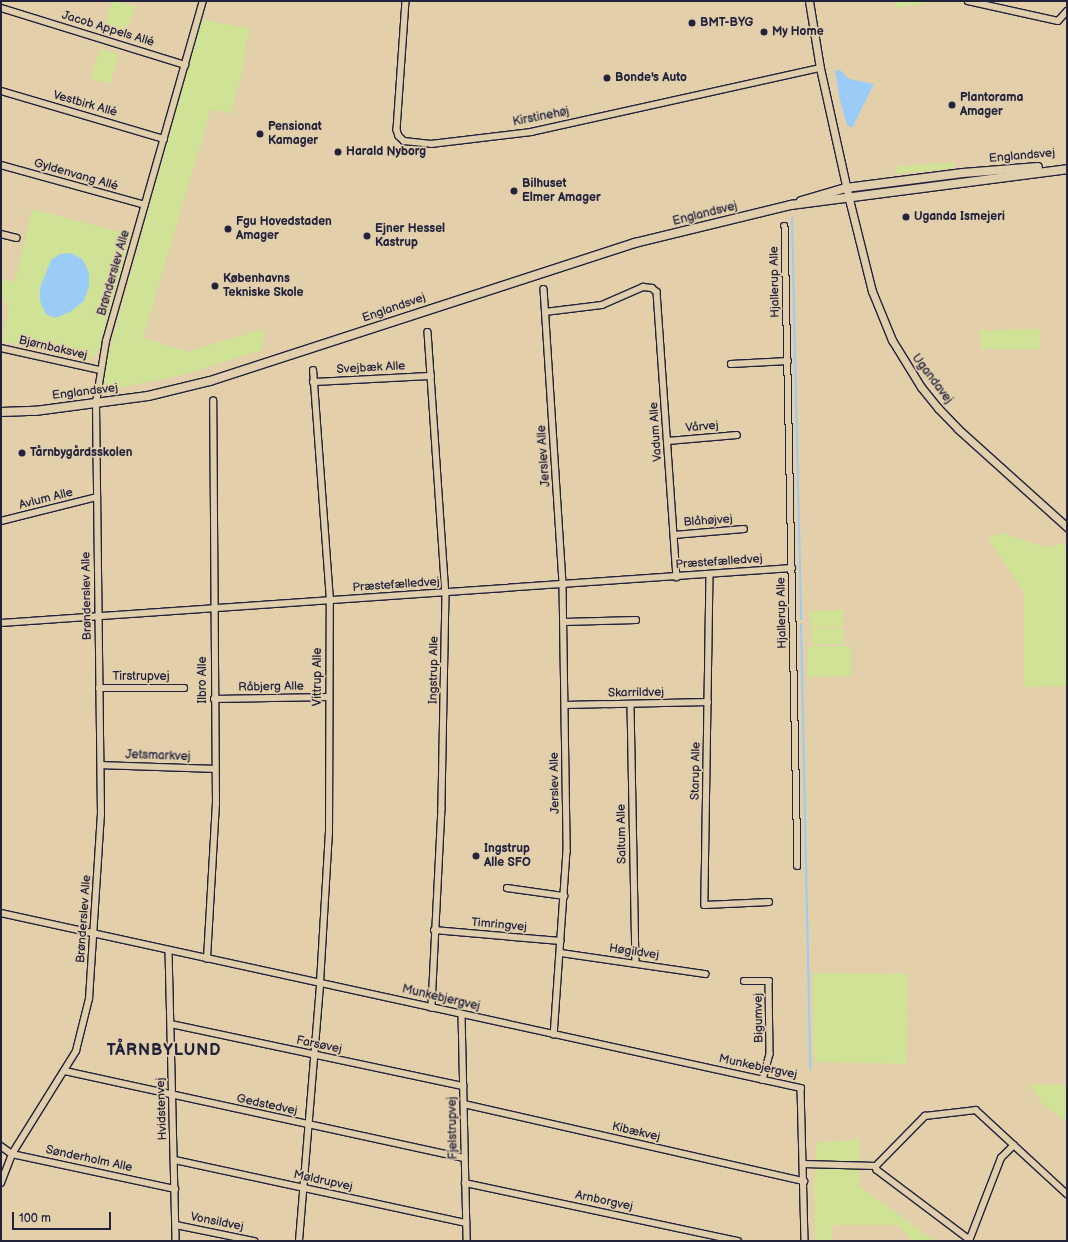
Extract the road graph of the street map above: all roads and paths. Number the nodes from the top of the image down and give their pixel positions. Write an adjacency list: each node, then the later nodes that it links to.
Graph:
1 (202, 1): 7 (street, Brønderslev Alle)
2 (406, 1): 8 (street, Kirstinehøj)
3 (809, 1): 8 (street)
4 (968, 1): 6 (street)
5 (1, 8): 7 (street, Jacob Appels Allé)
6 (1067, 11)
7 (185, 65): 10 (street, Brønderslev Alle)
8 (820, 68): 14 (street)
9 (1, 91): 10 (street, Vestbirk Allé)
10 (164, 139): 16 (street, Brønderslev Alle)
11 (1067, 164): 14 (main road, Englandsvej)
12 (1, 165): 16 (street, Gyldenvang Allé)
13 (1067, 169): 15 (main road, Englandsvej)
14 (846, 188): 15 (street); 17 (main road, Englandsvej)
15 (849, 199): 17 (main road, Englandsvej); 38 (street, Ugandavej)
16 (145, 205): 27 (street, Brønderslev Alle)
17 (791, 205): 32 (main road, Englandsvej)
18 (785, 226): 25 (street, Hjallerup Alle)
19 (1, 234): 20 (street)
20 (16, 238)
21 (544, 289): 22 (street, Jerslev Alle)
22 (545, 312): 35 (street, Vadum Alle); 44 (street, Jerslev Alle)
23 (428, 332): 29 (street, Ingstrup Alle)
24 (1, 348): 27 (street, Bjørnbaksvej)
25 (788, 361): 26 (street); 41 (street, Hjallerup Alle)
26 (731, 364)
27 (100, 370): 32 (street, Brønderslev Alle)
28 (313, 371): 30 (street, Vittrup Alle)
29 (431, 376): 30 (street, Svejbæk Alle); 45 (street, Ingstrup Alle)
30 (312, 382): 46 (street, Vittrup Alle)
31 (213, 401): 47 (street, Ilbro Alle)
32 (96, 402): 33 (main road, Englandsvej); 36 (street, Brønderslev Alle)
33 (1, 412)
34 (737, 435): 35 (street, Vårvej)
35 (668, 441): 40 (street, Vadum Alle)
36 (97, 497): 37 (street, Avlum Alle); 48 (street, Brønderslev Alle)
37 (1, 521)
38 (1067, 527)
39 (744, 529): 40 (street, Blåhøjvej)
40 (674, 535): 43 (street, Vadum Alle)
41 (792, 568): 42 (street, Præstefælledvej); 61 (street, Hjallerup Alle)
42 (710, 574): 43 (street, Præstefælledvej); 56 (street, Starup Alle)
43 (677, 577): 44 (street, Præstefælledvej)
44 (563, 585): 45 (street, Præstefælledvej); 50 (street, Jerslev Alle)
45 (446, 593): 46 (street, Præstefælledvej); 66 (street, Ingstrup Alle)
46 (330, 601): 47 (street, Præstefælledvej); 54 (street, Vittrup Alle)
47 (214, 608): 48 (street, Præstefælledvej); 55 (street, Ilbro Alle)
48 (98, 617): 51 (street, Præstefælledvej); 52 (street, Brønderslev Alle)
49 (636, 620): 50 (street)
50 (564, 622): 57 (street, Jerslev Alle)
51 (1, 623)
52 (99, 688): 53 (street, Tirstrupvej); 59 (street, Brønderslev Alle)
53 (184, 688)
54 (329, 697): 55 (street, Råbjerg Alle); 75 (street, Vittrup Alle)
55 (214, 699): 60 (street, Ilbro Alle)
56 (708, 702): 58 (street, Skarrildvej); 64 (street, Starup Alle)
57 (565, 705): 58 (street, Skarrildvej); 63 (street, Jerslev Alle)
58 (631, 705): 72 (street, Saltum Alle)
59 (101, 765): 60 (street, Jetsmarkvej); 67 (street, Brønderslev Alle)
60 (214, 770): 71 (street, Ilbro Alle)
61 (798, 866)
62 (507, 888): 63 (street)
63 (564, 896): 68 (street, Jerslev Alle)
64 (770, 902)
65 (1, 913): 67 (street, Munkebjergvej)
66 (434, 930): 68 (street, Timringvej); 76 (street, Ingstrup Alle)
67 (93, 935): 69 (street, Munkebjergvej); 81 (street, Brønderslev Alle)
68 (561, 941): 70 (street, Jerslev Alle)
69 (169, 951): 71 (street, Munkebjergvej); 78 (street, Hvidstenvej)
70 (561, 953): 72 (street, Høgildvej); 79 (street, Jerslev Alle)
71 (207, 959): 75 (street, Munkebjergvej)
72 (636, 963): 73 (street, Høgildvej)
73 (705, 974)
74 (744, 981): 82 (street, Bigumvej)
75 (320, 983): 76 (street, Munkebjergvej); 80 (street, Vittrup Alle)
76 (432, 1008): 77 (street, Munkebjergvej)
77 (462, 1014): 79 (street, Munkebjergvej); 83 (street, Fjelstrupvej)
78 (171, 1024): 80 (street, Farsøvej); 84 (street, Hvidstenvej)
79 (554, 1035): 82 (street, Munkebjergvej)
80 (314, 1055): 83 (street, Farsøvej); 86 (street, Vittrup Alle)
81 (65, 1071): 84 (street, Gedstedvej); 89 (street, Brønderslev Alle)
82 (763, 1080): 92 (street, Munkebjergvej)
83 (463, 1086): 85 (street, Fjelstrupvej)
84 (172, 1095): 86 (street, Gedstedvej); 91 (street, Hvidstenvej)
85 (464, 1104): 90 (street, Fjelstrupvej); 94 (street, Kibækvej)
86 (308, 1125): 90 (street, Gedstedvej); 97 (street, Vittrup Alle)
87 (1014, 1145): 93 (street); 99 (street); 102 (street)
88 (1, 1146): 89 (street, Sønderholm Alle)
89 (12, 1154): 95 (street, Brønderslev Alle); 98 (street, Sønderholm Alle)
90 (464, 1158): 96 (street, Fjelstrupvej)
91 (175, 1160): 97 (street, Møldrupvej); 98 (street, Hvidstenvej)
92 (804, 1164): 93 (street); 94 (street, Munkebjergvej)
93 (876, 1166): 102 (street)
94 (804, 1181): 108 (street, Munkebjergvej)
95 (1, 1183)
96 (465, 1183): 100 (street, Fjelstrupvej); 107 (street, Arnborgvej)
97 (304, 1188): 100 (street, Møldrupvej); 105 (street, Vittrup Alle)
98 (175, 1189): 101 (street, Hvidstenvej)
99 (1067, 1194)
100 (466, 1223): 106 (street, Fjelstrupvej)
101 (176, 1226): 103 (street, Hvidstenvej); 104 (street, Vonsildvej)
102 (969, 1240)
103 (176, 1241)
104 (254, 1241)
105 (299, 1241)
106 (467, 1241)
107 (738, 1241)
108 (805, 1241)

